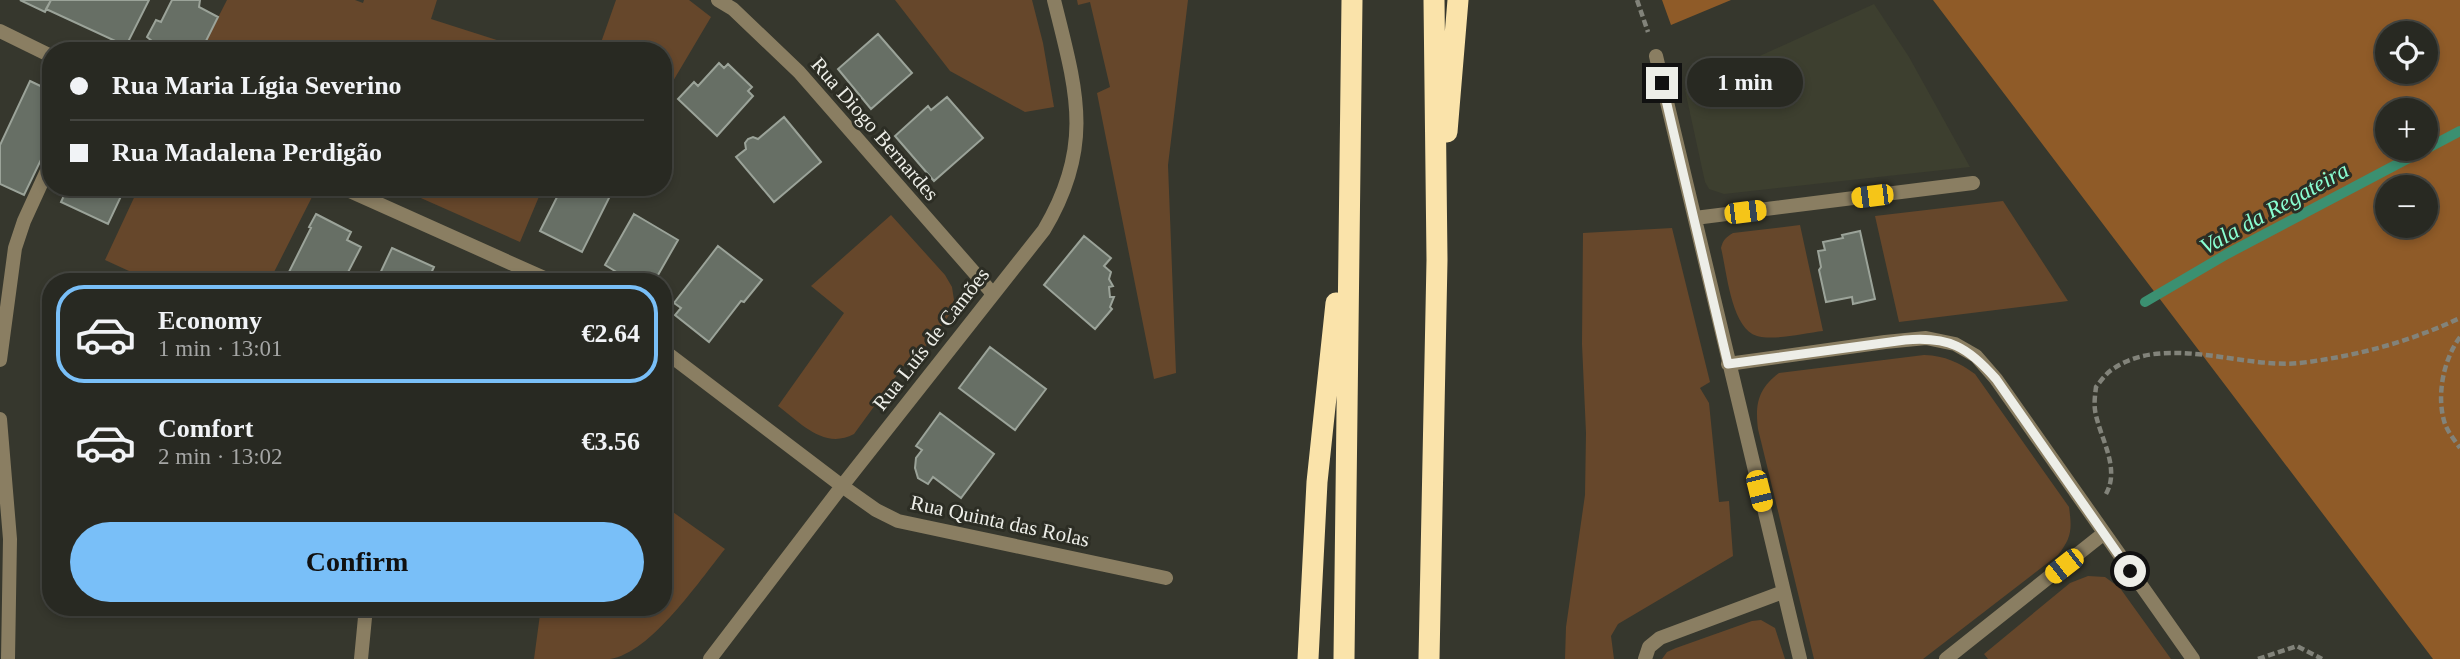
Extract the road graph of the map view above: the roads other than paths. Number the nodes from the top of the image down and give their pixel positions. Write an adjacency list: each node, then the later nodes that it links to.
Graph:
1 (718, 0): 16 (street, Rua Diogo Bernardes)
2 (1054, 0): 16 (street, Rua Luís de Camões)
3 (1352, 0): 9 (highway)
4 (1434, 0): 14 (highway)
5 (1458, 0): 14 (highway)
6 (0, 31): 7 (street)
7 (42, 52)
8 (1656, 56): 13 (street)
9 (1349, 176): 30 (highway); 31 (highway)
10 (42, 182): 18 (street)
11 (1973, 183): 13 (street)
12 (361, 196): 15 (street)
13 (1695, 218): 19 (street)
14 (1437, 260): 26 (highway)
15 (533, 273)
16 (993, 294): 21 (street, Rua Luís de Camões)
17 (672, 356): 21 (street)
18 (0, 360)
19 (1728, 364): 22 (street); 24 (street)
20 (0, 419): 27 (street)
21 (842, 485): 23 (street, Rua Quinta das Rolas); 29 (street)
22 (2103, 534): 36 (street); 37 (street)
23 (1166, 578)
24 (1783, 592): 34 (street); 35 (street)
25 (365, 616): 28 (street)
26 (1431, 617): 32 (highway); 33 (highway)
27 (8, 659)
28 (361, 659)
29 (710, 659)
30 (1308, 659)
31 (1344, 659)
32 (1429, 659)
33 (1436, 659)
34 (1645, 659)
35 (1800, 659)
36 (1946, 659)
37 (2193, 659)

